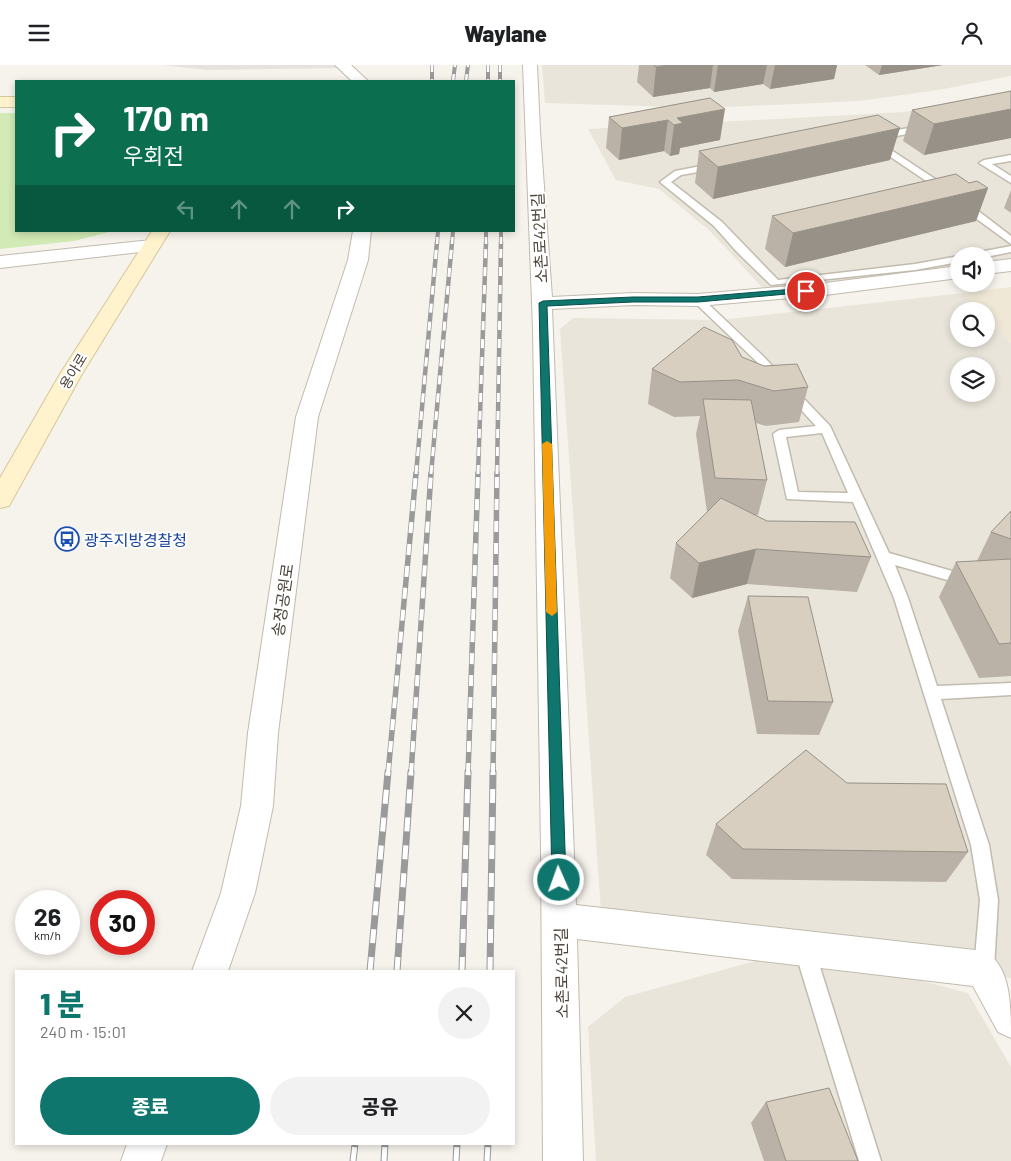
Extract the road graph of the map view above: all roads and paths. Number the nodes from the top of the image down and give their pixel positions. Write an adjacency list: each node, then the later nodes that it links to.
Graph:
1 (342, 65): 3 (street)
2 (530, 65): 23 (street, 소촌로42번길)
3 (360, 80)
4 (0, 102): 5 (street)
5 (15, 102)
6 (935, 126): 10 (lane)
7 (1011, 158): 9 (lane)
8 (725, 164): 17 (lane)
9 (1011, 181)
10 (940, 185): 11 (lane); 14 (lane)
11 (921, 189)
12 (362, 232): 34 (street, 송정공원로)
13 (156, 239): 18 (street, 용아로); 26 (street, 용아로)
14 (1011, 241)
15 (1011, 249): 16 (lane)
16 (995, 252)
17 (950, 261)
18 (0, 262)
19 (1011, 265): 20 (street)
20 (995, 267)
21 (950, 273): 22 (street)
22 (698, 300): 23 (street); 24 (lane)
23 (543, 303): 31 (street, 소촌로42번길)
24 (826, 429): 25 (lane); 25 (lane)
25 (856, 498): 27 (lane)
26 (0, 500)
27 (884, 557): 28 (lane); 30 (lane)
28 (978, 583)
29 (1011, 689): 30 (lane)
30 (930, 693): 33 (lane)
31 (560, 920): 32 (street); 38 (street, 소촌로42번길)
32 (803, 947): 33 (street); 39 (lane)
33 (984, 969): 35 (street)
34 (210, 970)
35 (1011, 1019)
36 (147, 1145): 37 (street)
37 (141, 1161)
38 (564, 1161)
39 (870, 1161)

